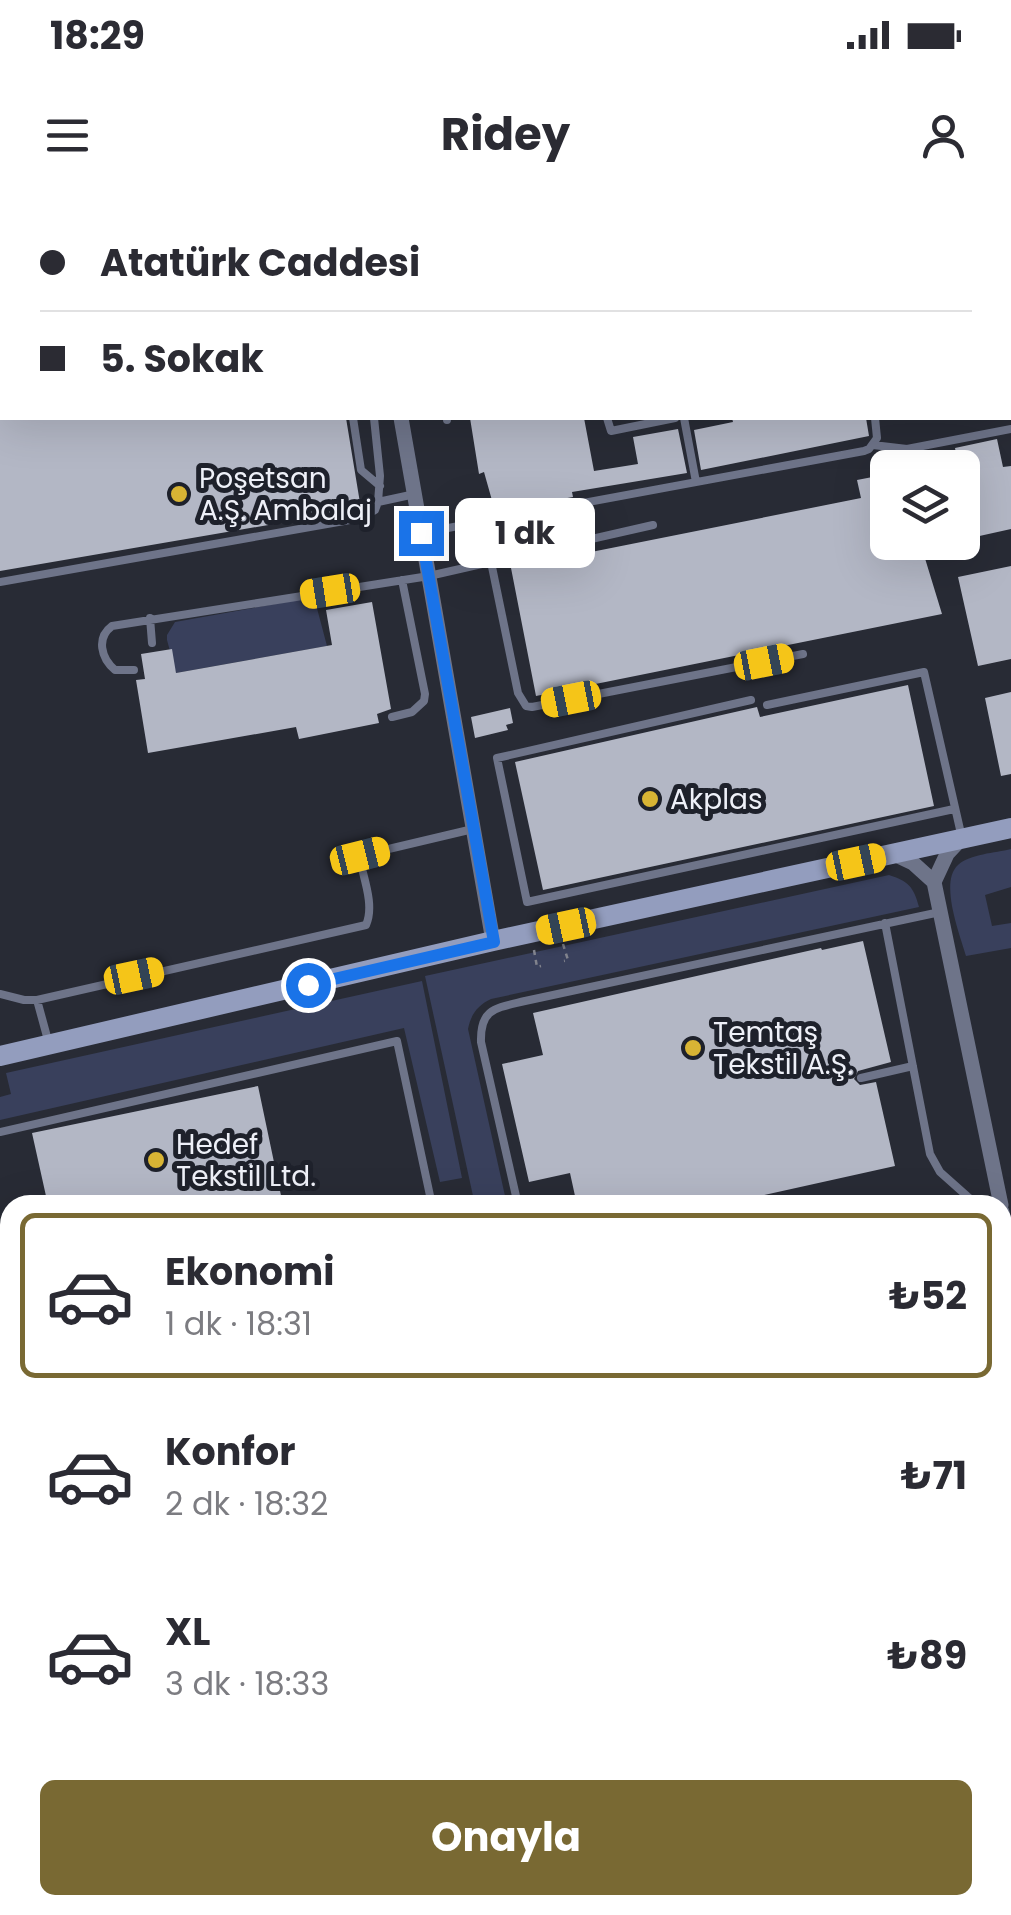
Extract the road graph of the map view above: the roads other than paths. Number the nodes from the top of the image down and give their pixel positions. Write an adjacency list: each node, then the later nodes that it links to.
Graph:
1 (353, 420): 11 (lane)
2 (374, 420): 11 (lane)
3 (401, 420): 12 (street)
4 (608, 420): 5 (lane)
5 (665, 420)
6 (684, 420): 10 (lane)
7 (875, 420): 9 (lane)
8 (1011, 429): 9 (lane)
9 (873, 445): 10 (lane)
10 (696, 482): 15 (lane)
11 (380, 486): 13 (lane)
12 (414, 494): 13 (lane); 15 (street)
13 (378, 502): 19 (lane)
14 (653, 525): 16 (lane)
15 (421, 533): 17 (street)
16 (491, 562): 17 (lane); 22 (lane)
17 (429, 576): 18 (lane); 24 (street)
18 (402, 580): 20 (lane); 24 (lane)
19 (0, 582)
20 (150, 618): 21 (lane); 23 (lane)
21 (152, 643)
22 (804, 654)
23 (134, 670)
24 (435, 681): 27 (lane); 29 (street)
25 (750, 700): 28 (lane)
26 (767, 705): 28 (lane)
27 (392, 717)
28 (954, 809): 31 (lane)
29 (473, 828): 36 (street); 38 (lane)
30 (1011, 828): 31 (street)
31 (962, 838): 32 (street); 33 (street)
32 (894, 854): 33 (street); 36 (street)
33 (934, 882): 34 (street)
34 (940, 912): 35 (lane); 47 (street)
35 (886, 924): 41 (lane); 45 (lane)
36 (494, 942): 39 (street)
37 (0, 994): 38 (lane)
38 (38, 1000): 39 (lane)
39 (49, 1044): 40 (street)
40 (0, 1056)
41 (913, 1066): 42 (lane); 46 (lane)
42 (861, 1078)
43 (0, 1132): 44 (lane)
44 (430, 1195)
45 (516, 1195)
46 (966, 1195)
47 (999, 1195)

